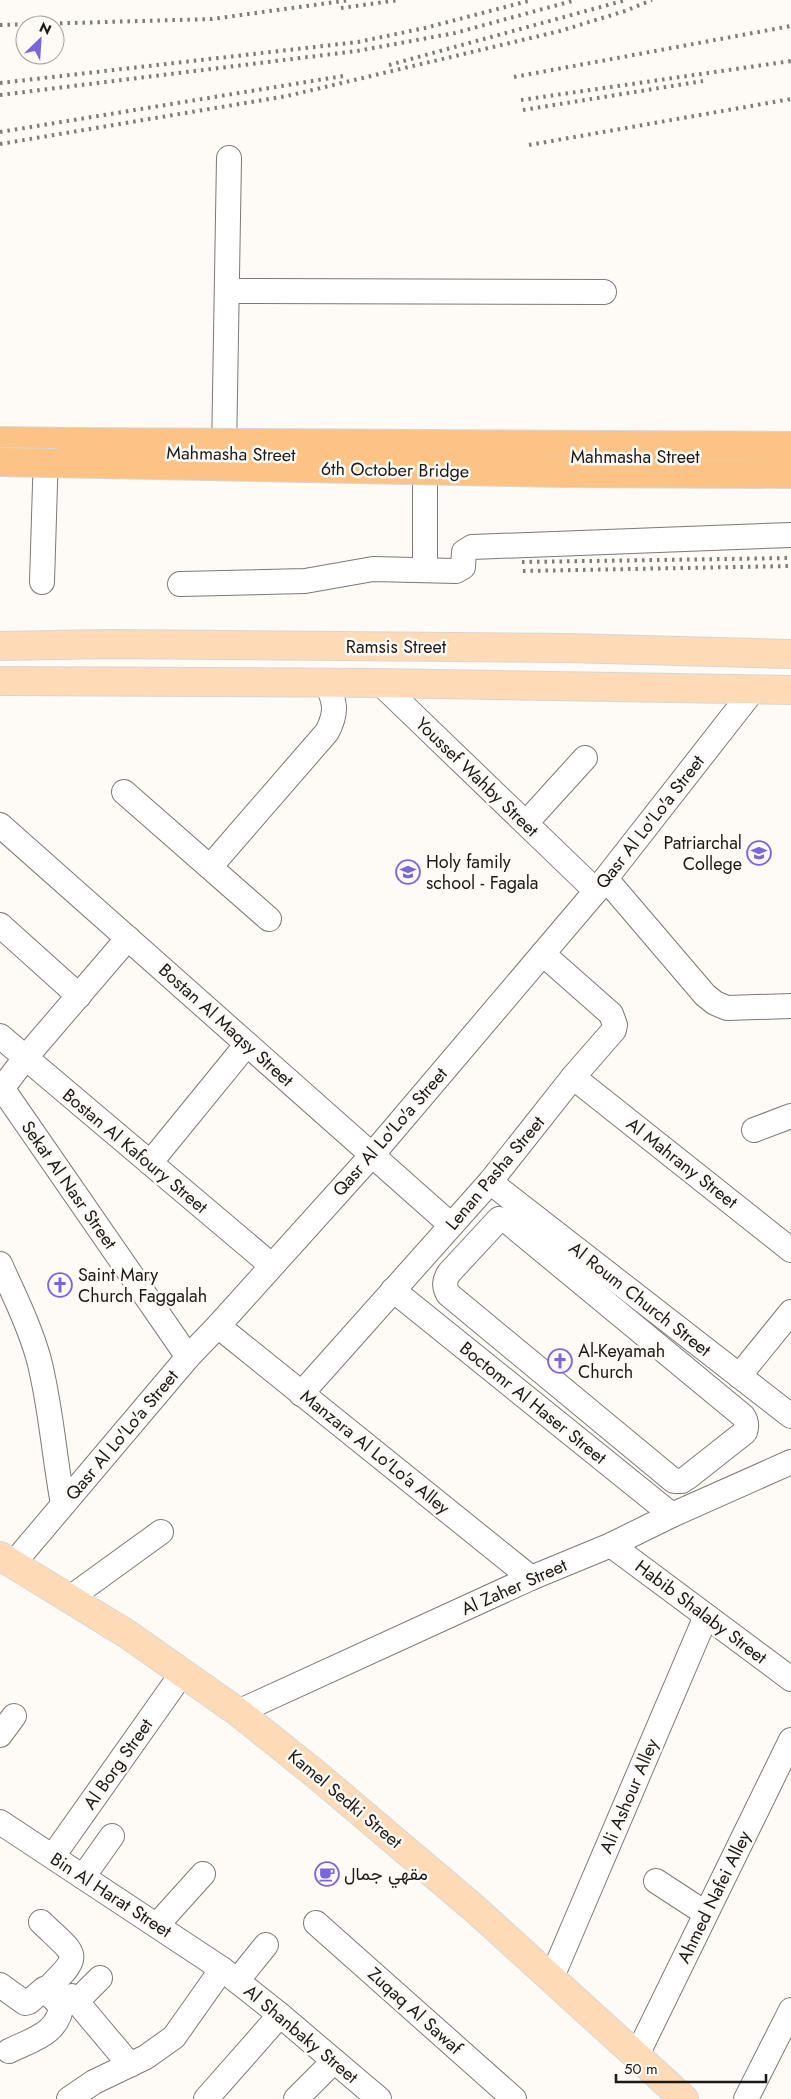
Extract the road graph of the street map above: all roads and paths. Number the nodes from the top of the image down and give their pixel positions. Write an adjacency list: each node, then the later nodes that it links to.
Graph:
1 (229, 158): 2 (street)
2 (227, 291): 3 (street); 8 (street)
3 (604, 292)
4 (0, 441): 5 (highway, 6th October Bridge, bridge)
5 (791, 446)
6 (0, 452): 7 (main road, Mahmasha Street)
7 (46, 452): 8 (main road, Mahmasha Street); 17 (street)
8 (224, 454): 9 (main road, Mahmasha Street)
9 (425, 456): 10 (main road, Mahmasha Street); 16 (street)
10 (661, 458): 11 (main road, Mahmasha Street); 13 (highway)
11 (791, 458)
12 (0, 462): 14 (highway, 6th October Bridge, bridge)
13 (791, 465)
14 (791, 474)
15 (791, 534): 16 (street)
16 (425, 570): 18 (street)
17 (42, 582)
18 (180, 584)
19 (0, 646): 20 (main road, Ramsis Street)
20 (791, 654)
21 (0, 681): 22 (main road, Ramsis Street)
22 (326, 683): 23 (main road, Ramsis Street); 30 (street)
23 (380, 684): 24 (main road, Ramsis Street); 28 (street, Youssef Wahby Street)
24 (754, 689): 25 (main road, Ramsis Street); 31 (street, Qasr Al Lo'Lo'a Street)
25 (791, 690)
26 (585, 758): 28 (street)
27 (124, 792): 30 (street)
28 (526, 824): 31 (street, Youssef Wahby Street)
29 (0, 825): 34 (street, Bostan Al Maqsy Street)
30 (210, 867): 32 (street)
31 (601, 885): 35 (street, Qasr Al Lo'Lo'a Street); 37 (street, Youssef Wahby Street)
32 (269, 919)
33 (0, 925): 36 (street)
34 (128, 938): 36 (street); 39 (street, Bostan Al Maqsy Street)
35 (543, 954): 41 (street, Lenan Pasha Street); 45 (street, Qasr Al Lo'Lo'a Street)
36 (79, 996): 40 (street)
37 (791, 1006)
38 (0, 1036): 40 (street, Bostan Al Kafoury Street)
39 (247, 1044): 45 (street, Bostan Al Maqsy Street); 46 (street)
40 (26, 1057): 42 (street); 46 (street, Bostan Al Kafoury Street)
41 (573, 1077): 47 (street, Lenan Pasha Street); 49 (street, Al Mahrany Street)
42 (1, 1089): 55 (street, Sekat Al Nasr Street)
43 (791, 1116): 44 (street)
44 (754, 1130)
45 (372, 1155): 48 (street, Bostan Al Maqsy Street); 51 (street, Qasr Al Lo'Lo'a Street)
46 (150, 1163): 51 (street, Bostan Al Kafoury Street)
47 (490, 1182): 48 (street, Lenan Pasha Street); 56 (street, Al Roum Church Street)
48 (451, 1225): 52 (street, Lenan Pasha Street)
49 (791, 1250)
50 (0, 1264): 62 (street)
51 (271, 1265): 54 (street, Qasr Al Lo'Lo'a Street)
52 (393, 1290): 58 (street, Lenan Pasha Street); 59 (street, Boctomr Al Haser Street)
53 (791, 1312): 56 (street)
54 (218, 1326): 55 (street, Qasr Al Lo'Lo'a Street); 58 (street, Manzara Al Lo'Lo'a Alley)
55 (188, 1356): 62 (street, Qasr Al Lo'Lo'a Street)
56 (739, 1376): 60 (street, Al Roum Church Street)
57 (552, 1380): 57 (street); 59 (street)
58 (301, 1394): 67 (street, Manzara Al Lo'Lo'a Alley)
59 (534, 1404): 63 (street, Boctomr Al Haser Street)
60 (791, 1416)
61 (791, 1462): 63 (street, Al Zaher Street)
62 (63, 1504): 66 (street, Qasr Al Lo'Lo'a Street)
63 (672, 1515): 65 (street, Al Zaher Street)
64 (161, 1532): 68 (street)
65 (611, 1545): 67 (street, Al Zaher Street); 69 (street, Habib Shalaby Street)
66 (6, 1560): 68 (main road, Kamel Sedki Street)
67 (531, 1578): 72 (street, Al Zaher Street)
68 (70, 1598): 70 (main road, Kamel Sedki Street)
69 (706, 1616): 71 (street, Habib Shalaby Street); 88 (street, Ali Ashour Alley)
70 (183, 1672): 72 (main road, Kamel Sedki Street); 78 (street, Al Borg Street)
71 (791, 1679)
72 (238, 1712): 88 (main road, Kamel Sedki Street)
73 (14, 1716): 74 (street)
74 (0, 1735)
75 (791, 1740): 82 (street, Ahmed Nafei Alley)
76 (0, 1822): 78 (street, Bin Al Harat Street)
77 (112, 1836): 80 (street)
78 (53, 1856): 80 (street, Bin Al Harat Street)
79 (204, 1874): 85 (street)
80 (83, 1877): 85 (street, Bin Al Harat Street)
81 (656, 1881): 82 (street)
82 (705, 1913): 95 (street, Ahmed Nafei Alley)
83 (41, 1922): 91 (street)
84 (316, 1923): 102 (street, Zuqaq Al Sawaf)
85 (157, 1925): 87 (street, Bin Al Harat Street)
86 (266, 1945): 87 (street)
87 (230, 1975): 93 (street, Al Shanbaky Street); 97 (street)
88 (552, 1977): 95 (main road, Kamel Sedki Street)
89 (100, 1978): 91 (street)
90 (0, 1985): 91 (street)
91 (61, 1998): 94 (street); 97 (street)
92 (791, 2010): 104 (street)
93 (280, 2015): 96 (street, Al Shanbaky Street); 98 (street)
94 (9, 2051)
95 (637, 2055): 103 (main road, Kamel Sedki Street)
96 (334, 2061): 100 (street); 101 (street, Al Shanbaky Street)
97 (130, 2065): 99 (street)
98 (220, 2094)
99 (69, 2099)
100 (296, 2099)
101 (379, 2099)
102 (514, 2099)
103 (684, 2099)
104 (746, 2099)

